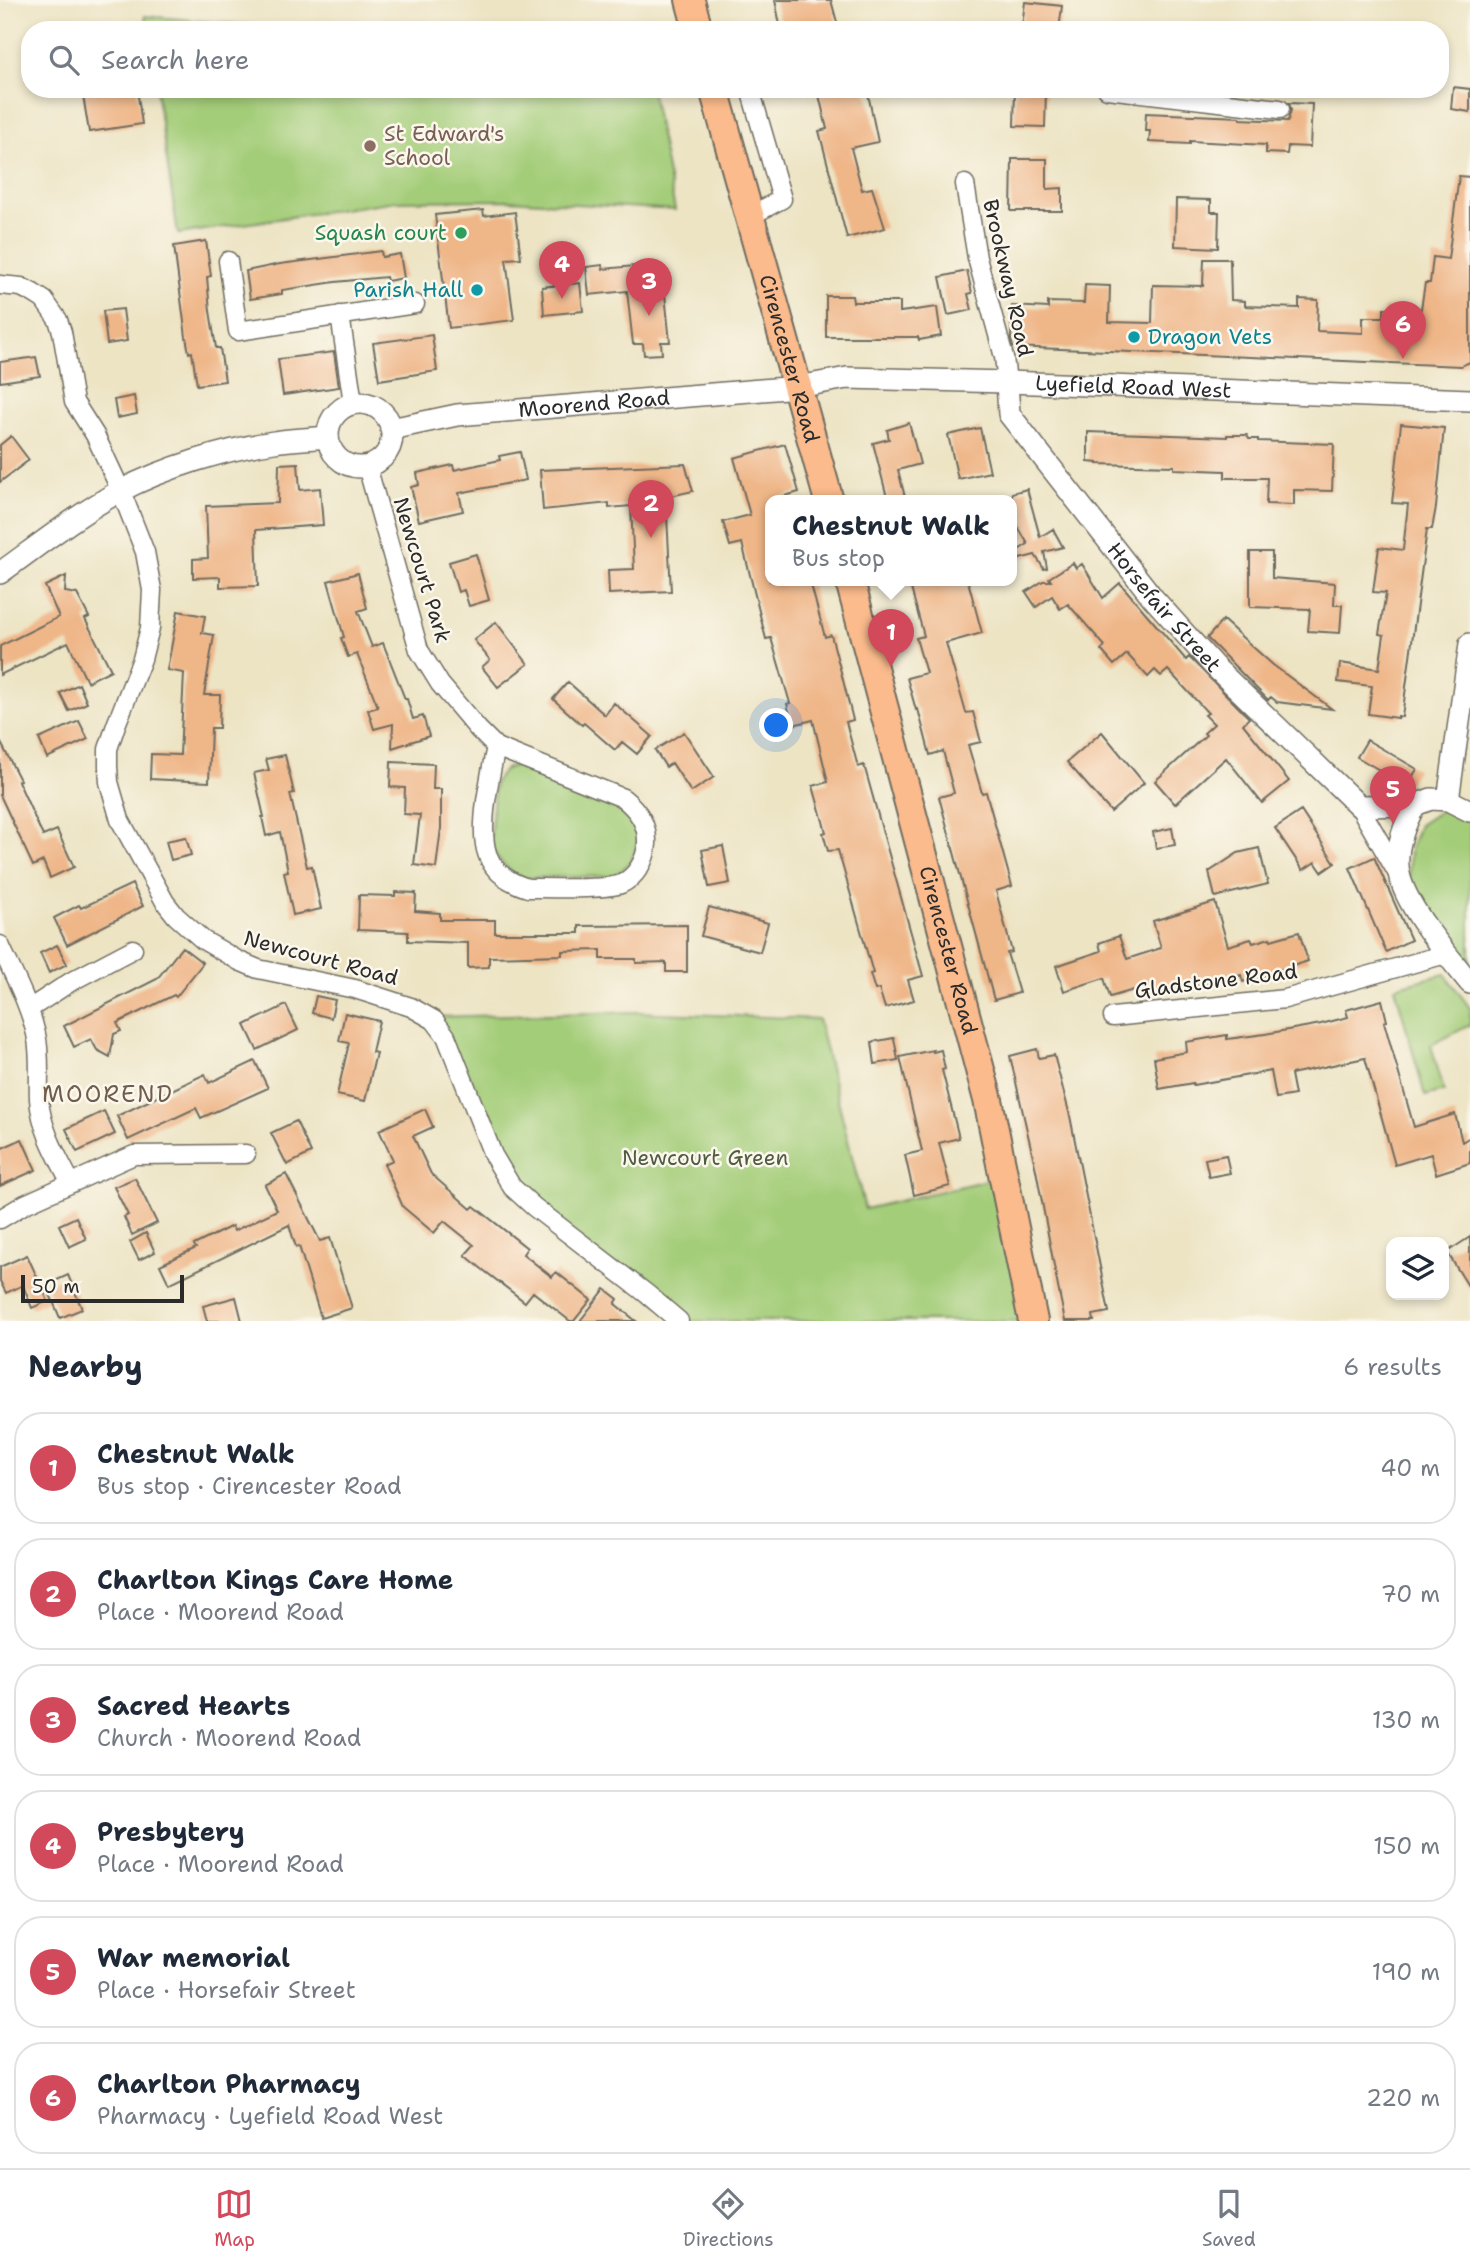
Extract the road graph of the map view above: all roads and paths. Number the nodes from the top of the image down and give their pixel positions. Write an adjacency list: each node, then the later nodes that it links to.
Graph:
1 (690, 0): 2 (main road)
2 (696, 21)
3 (717, 98): 8 (main road, Cirencester Road)
4 (753, 98): 8 (street)
5 (1185, 98): 6 (street)
6 (1280, 109)
7 (964, 184): 13 (street, Brookway Road)
8 (750, 216): 14 (main road, Cirencester Road)
9 (228, 261): 12 (street)
10 (0, 285): 20 (street, Newcourt Road)
11 (415, 304): 12 (street)
12 (340, 315): 16 (street)
13 (1007, 382): 14 (street, Lyefield Road West); 15 (street, Lyefield Road West); 28 (street, Horsefair Street)
14 (798, 387): 17 (street, Moorend Road); 21 (main road, Cirencester Road)
15 (1470, 400)
16 (354, 403): 17 (street); 18 (street)
17 (391, 429): 19 (street)
18 (328, 437): 19 (street); 20 (street)
19 (367, 466): 25 (street, Newcourt Park)
20 (121, 491): 22 (street); 40 (street, Newcourt Road)
21 (827, 495)
22 (0, 573)
23 (851, 586): 41 (main road, Cirencester Road)
24 (1470, 644): 26 (street)
25 (496, 747): 25 (street, Newcourt Park)
26 (1448, 800): 27 (street); 29 (street)
27 (1415, 805): 28 (street); 30 (street, Horsefair Street)
28 (1359, 806): 30 (street, Horsefair Street)
29 (1470, 811)
30 (1400, 877): 33 (street, Horsefair Street)
31 (1, 949): 35 (street)
32 (133, 949): 35 (street)
33 (1446, 954): 34 (street, Horsefair Street); 36 (street, Gladstone Road)
34 (1470, 983)
35 (29, 1009): 38 (street)
36 (1113, 1017)
37 (246, 1154): 38 (street)
38 (71, 1183): 39 (street)
39 (0, 1219)
40 (679, 1321)
41 (1033, 1321)

